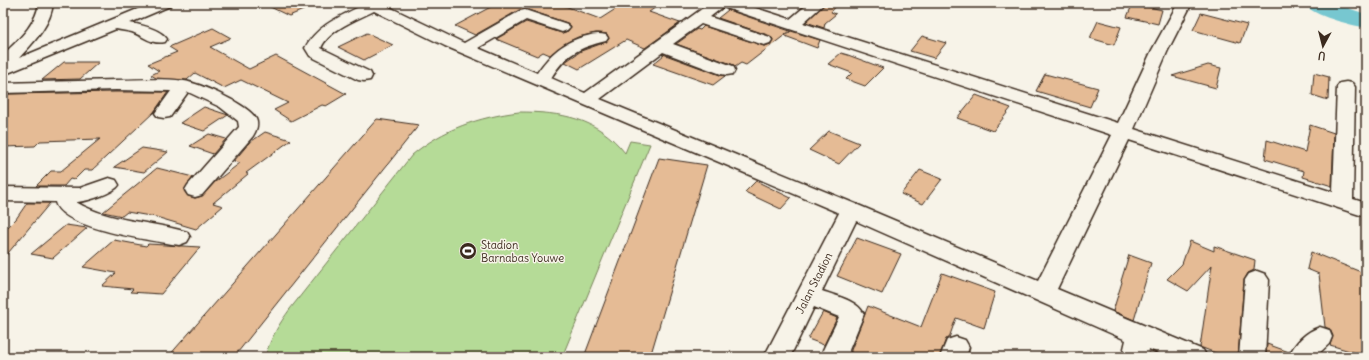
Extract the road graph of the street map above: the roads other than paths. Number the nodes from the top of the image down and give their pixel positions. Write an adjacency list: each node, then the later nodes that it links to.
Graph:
1 (46, 3): 18 (street)
2 (165, 3): 10 (street)
3 (406, 3): 8 (street)
4 (719, 3): 9 (street)
5 (725, 3): 11 (street)
6 (818, 3): 11 (street)
7 (1185, 3): 28 (street)
8 (377, 7): 17 (street); 21 (street)
9 (699, 18): 15 (street); 16 (street)
10 (116, 24): 13 (street); 19 (street)
11 (792, 25): 28 (street)
12 (562, 27): 17 (street)
13 (159, 38)
14 (600, 38): 22 (street)
15 (764, 40)
16 (660, 45): 20 (street); 26 (street)
17 (465, 48): 22 (street)
18 (3, 64)
19 (3, 70)
20 (727, 70)
21 (364, 76)
22 (541, 80): 26 (street)
23 (184, 86): 25 (street); 27 (street); 30 (street)
24 (1346, 86): 33 (street)
25 (3, 88)
26 (588, 99): 34 (street)
27 (164, 113)
28 (1123, 132): 33 (street); 38 (street)
29 (109, 185): 32 (street)
30 (195, 190)
31 (3, 194): 32 (street)
32 (64, 196): 36 (street)
33 (1342, 203): 35 (street)
34 (851, 210): 38 (street); 39 (street, Jalan Stadion)
35 (1366, 210)
36 (179, 237)
37 (1256, 280): 45 (street)
38 (1044, 293): 41 (street)
39 (808, 295): 42 (street, Jalan Stadion); 43 (street)
40 (1320, 337): 46 (street)
41 (1138, 346): 44 (street)
42 (777, 357)
43 (837, 357)
44 (1194, 357)
45 (1252, 357)
46 (1301, 357)

